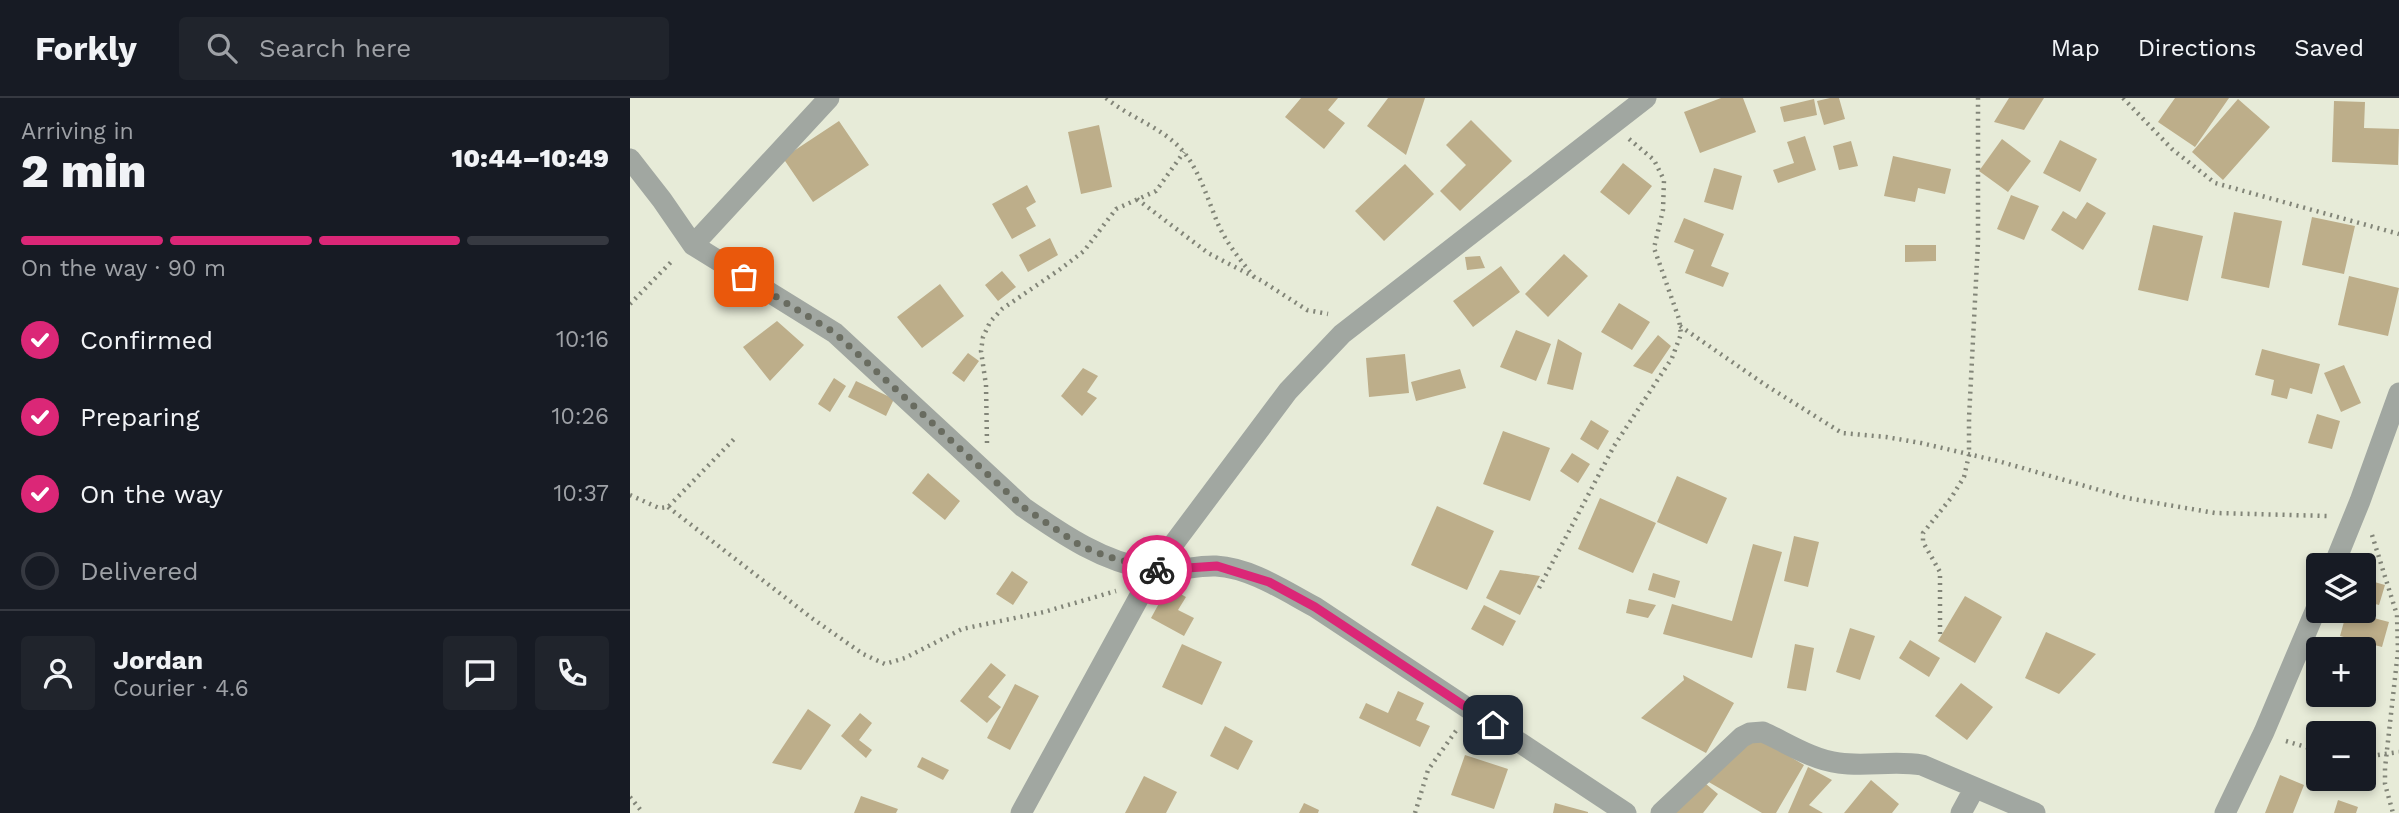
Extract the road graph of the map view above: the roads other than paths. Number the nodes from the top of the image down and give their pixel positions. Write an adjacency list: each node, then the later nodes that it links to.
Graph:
1 (829, 98): 4 (street)
2 (1646, 98): 7 (street)
3 (630, 159): 4 (street)
4 (699, 248): 7 (street)
5 (2399, 393): 6 (street)
6 (2339, 553)
7 (1150, 576): 10 (street); 11 (street)
8 (2310, 623): 15 (street)
9 (1974, 789): 12 (street); 13 (street); 14 (street)
10 (1021, 813)
11 (1626, 813)
12 (1661, 813)
13 (1961, 813)
14 (2035, 813)
15 (2225, 813)

